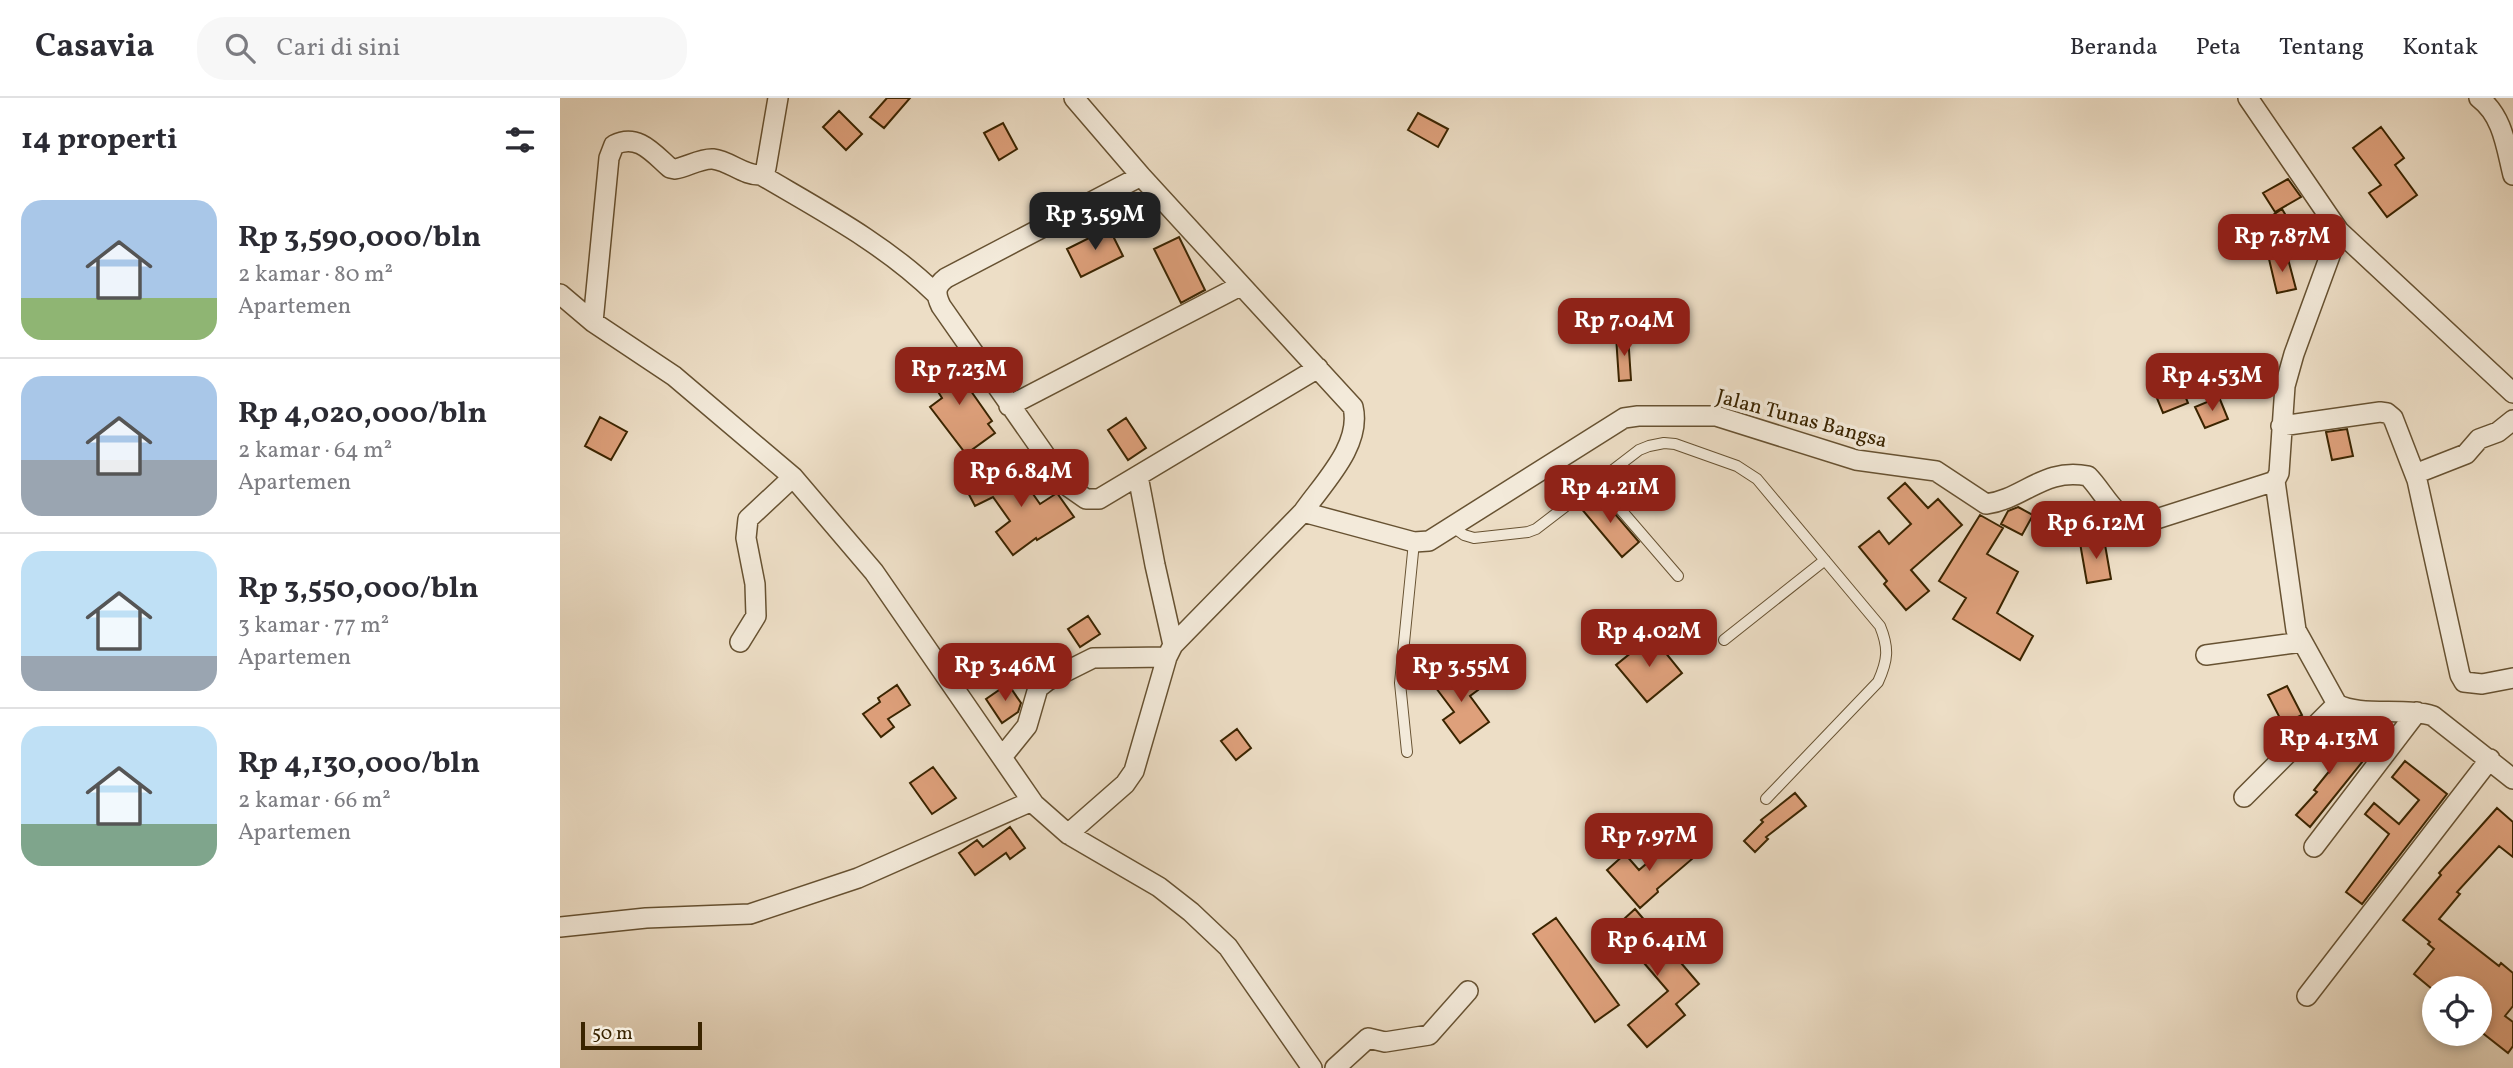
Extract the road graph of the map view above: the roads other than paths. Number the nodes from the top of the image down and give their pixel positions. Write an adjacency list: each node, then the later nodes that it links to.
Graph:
1 (778, 98): 5 (street)
2 (1074, 98): 7 (street)
3 (2248, 98): 8 (street)
4 (2479, 98): 6 (street)
5 (761, 174): 10 (street); 12 (street)
6 (2513, 175)
7 (1141, 176): 9 (street); 10 (street)
8 (2339, 231): 14 (street); 17 (street)
9 (1240, 286): 13 (street); 15 (street)
10 (936, 294): 15 (street)
11 (560, 295): 12 (street)
12 (593, 323): 20 (street)
13 (1318, 368): 19 (street); 23 (street)
14 (2513, 393)
15 (1009, 406): 19 (street)
16 (2513, 421): 18 (street)
17 (2281, 426): 18 (street); 21 (street)
18 (2415, 474): 33 (street)
19 (1139, 476): 31 (street)
20 (793, 477): 29 (street); 37 (street)
21 (2275, 481): 24 (street, Jalan Tunas Bangsa); 30 (street)
22 (1597, 482): 24 (lane); 26 (lane); 27 (lane)
23 (1303, 512): 25 (street); 31 (street)
24 (1453, 527): 25 (street, Jalan Tunas Bangsa)
25 (1414, 542): 36 (lane)
26 (1825, 560): 28 (lane); 41 (lane)
27 (1678, 576)
28 (1724, 640)
29 (740, 642)
30 (2302, 642): 32 (street); 34 (street)
31 (1170, 651): 37 (street); 43 (street)
32 (2206, 655)
33 (2513, 678)
34 (2337, 704): 35 (street); 40 (street)
35 (2417, 712): 38 (street); 44 (street)
36 (1407, 752)
37 (1002, 757): 42 (street)
38 (2490, 759): 39 (street); 47 (street)
39 (2513, 779)
40 (2244, 796)
41 (1766, 799)
42 (1032, 801): 43 (street); 45 (street)
43 (1068, 834): 48 (street)
44 (2314, 847)
45 (560, 927)
46 (1468, 991): 49 (street)
47 (2307, 996)
48 (1312, 1068)
49 (1335, 1068)

